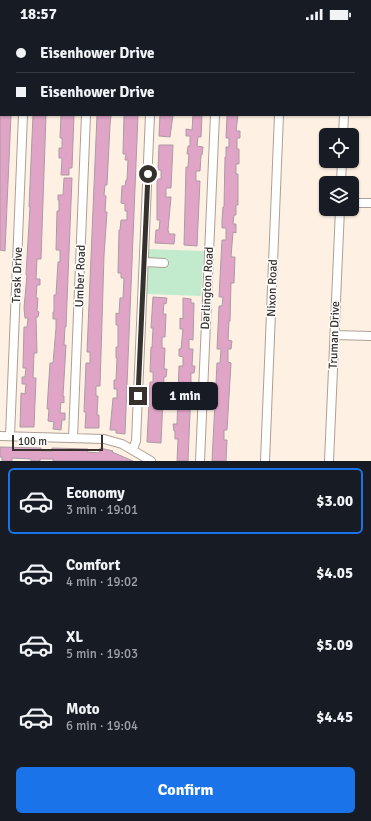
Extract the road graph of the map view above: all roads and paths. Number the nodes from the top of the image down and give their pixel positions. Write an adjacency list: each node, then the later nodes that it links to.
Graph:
1 (23, 116): 16 (street, Trask Drive)
2 (86, 116): 17 (street, Umber Road)
3 (150, 116): 11 (street)
4 (215, 116): 20 (street, Darlington Road)
5 (279, 116): 21 (street, Nixon Road)
6 (344, 116): 7 (street)
7 (343, 128)
8 (359, 203): 9 (street)
9 (371, 203)
10 (340, 216): 13 (street, Truman Drive)
11 (145, 262): 12 (street); 18 (street)
12 (164, 262)
13 (335, 335): 14 (street); 22 (street, Truman Drive)
14 (371, 336)
15 (0, 436): 16 (street)
16 (10, 436): 17 (street)
17 (73, 438): 18 (street)
18 (133, 449): 19 (street)
19 (151, 461)
20 (200, 461)
21 (265, 461)
22 (329, 461)

